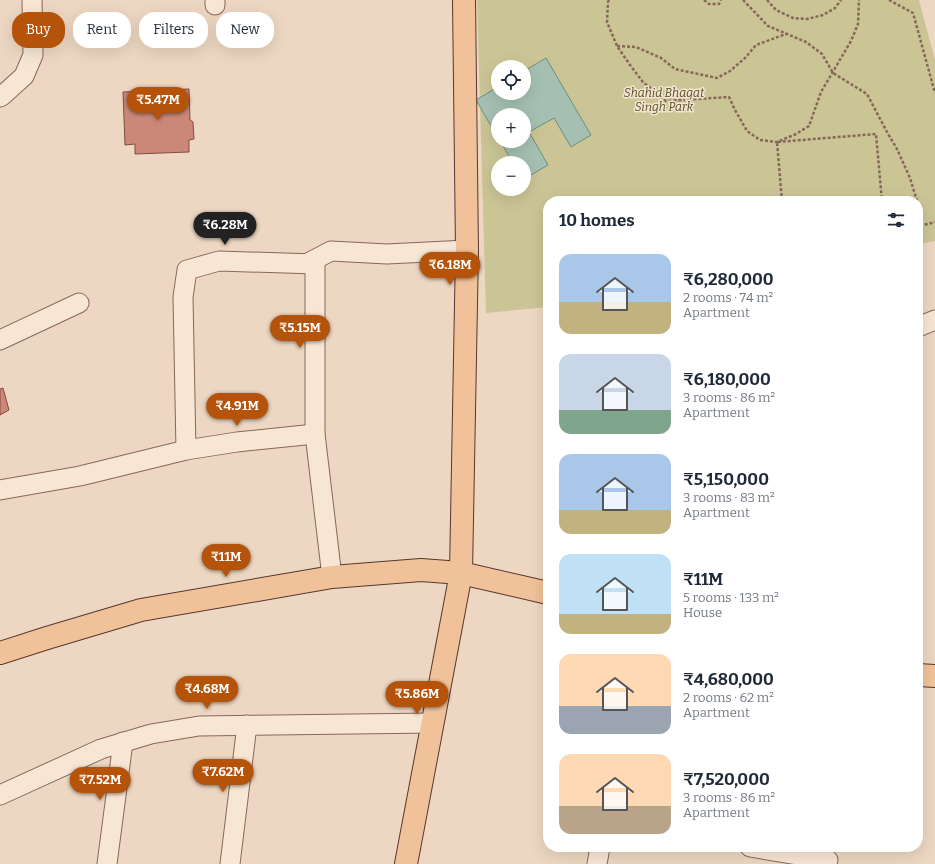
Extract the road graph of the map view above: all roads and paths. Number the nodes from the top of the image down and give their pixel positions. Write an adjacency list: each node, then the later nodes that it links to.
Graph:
1 (32, 0): 15 (street)
2 (464, 0): 22 (main road)
3 (609, 0): 12 (path)
4 (704, 0): 5 (path)
5 (722, 0)
6 (743, 0): 11 (path)
7 (767, 0): 8 (path)
8 (841, 0)
9 (859, 0): 13 (path)
10 (889, 0): 14 (path)
11 (786, 34): 12 (path); 13 (path)
12 (617, 46): 16 (path)
13 (832, 73): 16 (path); 19 (path)
14 (935, 93)
15 (0, 97)
16 (776, 142): 17 (path); 18 (path)
17 (781, 196)
18 (882, 196)
19 (915, 196)
20 (935, 222): 21 (path)
21 (923, 225)
22 (467, 250): 23 (street); 31 (main road)
23 (315, 264): 28 (street); 29 (street)
24 (78, 303): 27 (street)
25 (935, 320): 26 (street)
26 (923, 325)
27 (0, 340)
28 (315, 434): 29 (street); 32 (street)
29 (186, 450): 30 (street)
30 (0, 490)
31 (461, 573): 32 (main road); 33 (main road); 37 (main road)
32 (332, 577): 34 (main road)
33 (543, 592)
34 (0, 653)
35 (923, 675): 36 (main road)
36 (935, 676)
37 (433, 723): 38 (street); 46 (main road)
38 (247, 725): 39 (street); 45 (street)
39 (122, 742): 40 (street); 44 (street)
40 (0, 794)
41 (599, 852): 47 (street)
42 (789, 852): 43 (street)
43 (828, 857)
44 (108, 864)
45 (230, 864)
46 (406, 864)
47 (597, 864)

